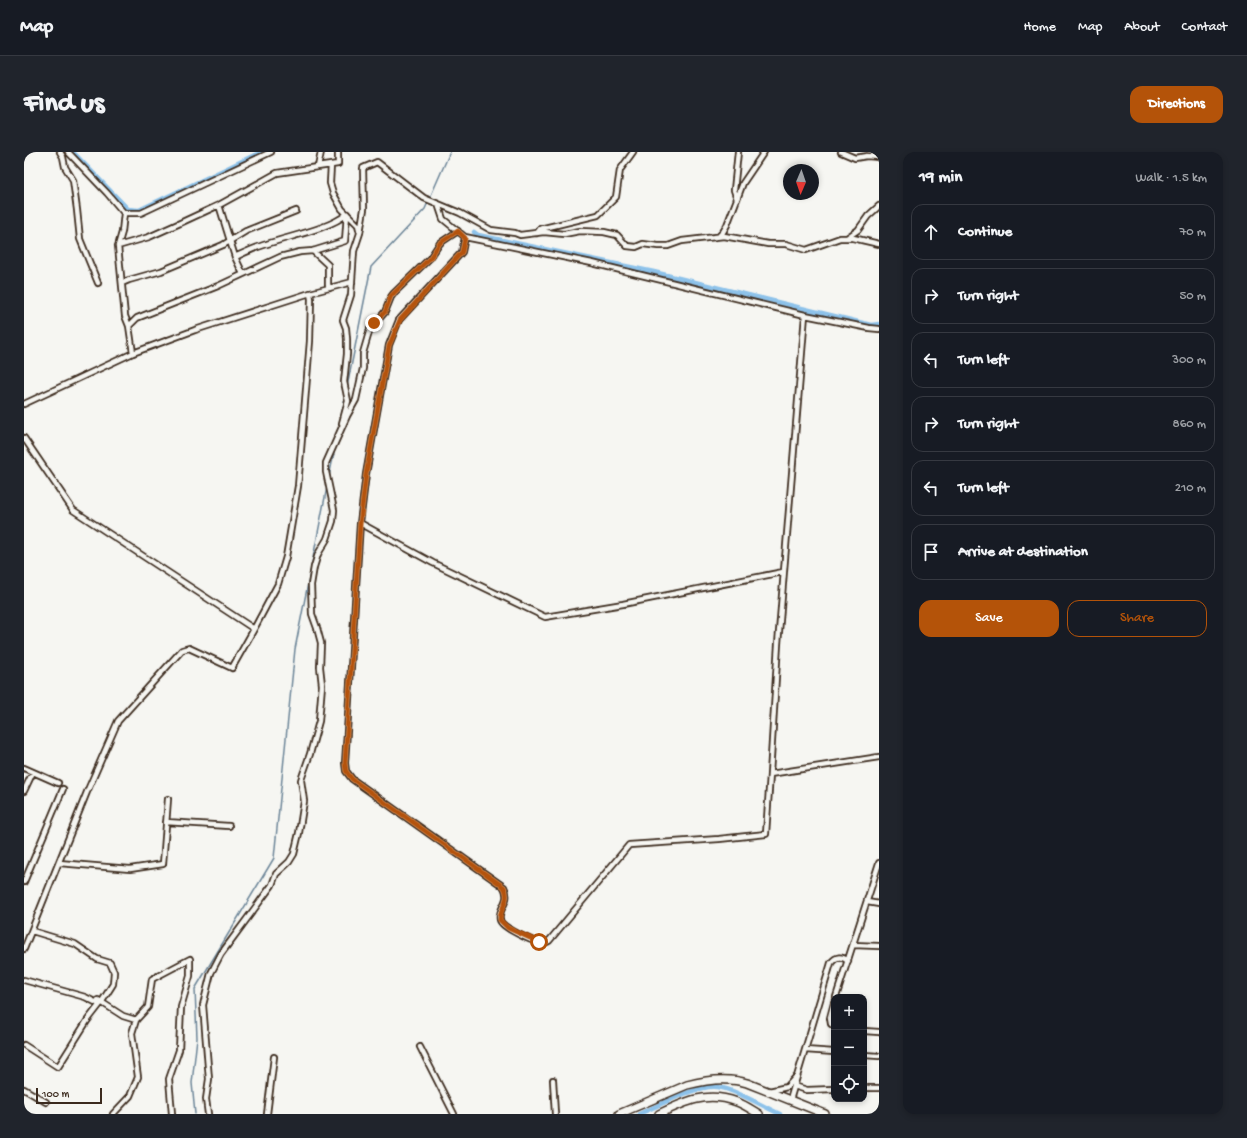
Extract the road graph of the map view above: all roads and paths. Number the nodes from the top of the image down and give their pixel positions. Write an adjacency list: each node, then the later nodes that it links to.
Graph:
1 (60, 152): 33 (street)
2 (68, 152): 18 (street)
3 (270, 152): 18 (street)
4 (321, 152): 12 (street)
5 (338, 152): 11 (street)
6 (633, 152): 22 (street)
7 (738, 152): 13 (street)
8 (764, 152): 13 (street)
9 (841, 152): 10 (street)
10 (879, 157)
11 (331, 165): 12 (street); 19 (street)
12 (318, 167): 15 (street)
13 (737, 199): 23 (street)
14 (438, 204): 20 (street); 21 (street); 22 (street)
15 (218, 205): 26 (street); 28 (street)
16 (879, 206): 25 (street)
17 (296, 211): 26 (street)
18 (124, 213): 28 (street)
19 (347, 214): 21 (street); 29 (street); 30 (street)
20 (458, 231): 24 (street); 42 (street)
21 (360, 233): 32 (street)
22 (537, 233): 23 (street)
23 (718, 236): 25 (street)
24 (465, 238): 37 (street); 44 (street)
25 (846, 238): 27 (street)
26 (230, 241): 30 (street); 34 (street)
27 (879, 244)
28 (118, 246): 34 (street)
29 (313, 251): 31 (street); 35 (street)
30 (235, 257): 31 (street)
31 (243, 274): 38 (street)
32 (352, 282): 35 (street); 42 (street)
33 (98, 283)
34 (122, 283): 38 (street)
35 (330, 288): 36 (street)
36 (310, 293): 40 (street); 46 (street)
37 (805, 315): 39 (street); 45 (street)
38 (129, 326): 40 (street)
39 (879, 328)
40 (133, 353): 41 (street)
41 (24, 404)
42 (341, 430): 92 (street)
43 (24, 438): 46 (street)
44 (360, 524): 45 (street); 50 (street)
45 (784, 572): 50 (street)
46 (254, 629): 58 (street)
47 (879, 757): 50 (street)
48 (24, 768): 49 (street)
49 (33, 772): 51 (street); 53 (street)
50 (770, 774)
51 (58, 783)
52 (63, 789): 59 (street)
53 (24, 791)
54 (168, 799): 55 (street)
55 (166, 822): 56 (street); 58 (street)
56 (229, 826)
57 (879, 863): 60 (street)
58 (59, 864): 62 (street)
59 (24, 882)
60 (867, 902): 61 (street); 63 (street)
61 (879, 904)
62 (32, 930): 65 (street); 69 (street)
63 (853, 945): 64 (street); 66 (street)
64 (879, 946)
65 (24, 949)
66 (848, 961): 68 (street); 75 (street)
67 (24, 980): 69 (street)
68 (837, 994)
69 (101, 1003): 70 (street); 73 (street)
70 (136, 1020): 90 (street); 91 (street)
71 (867, 1030): 72 (street)
72 (879, 1032)
73 (24, 1045)
74 (420, 1046): 94 (street)
75 (805, 1050): 76 (street); 80 (street)
76 (831, 1052)
77 (867, 1055): 78 (street)
78 (879, 1056)
79 (274, 1057): 93 (street)
80 (798, 1071): 82 (street); 87 (street)
81 (553, 1080): 95 (street)
82 (794, 1086): 86 (street); 88 (street)
83 (867, 1088): 84 (street)
84 (879, 1088)
85 (24, 1089): 89 (street)
86 (831, 1089)
87 (768, 1091): 88 (street); 96 (street)
88 (790, 1100): 99 (street)
89 (46, 1102)
90 (113, 1114)
91 (172, 1114)
92 (208, 1114)
93 (267, 1114)
94 (454, 1114)
95 (554, 1114)
96 (619, 1114)
97 (659, 1114): 98 (street)
98 (759, 1114)
99 (825, 1114)

